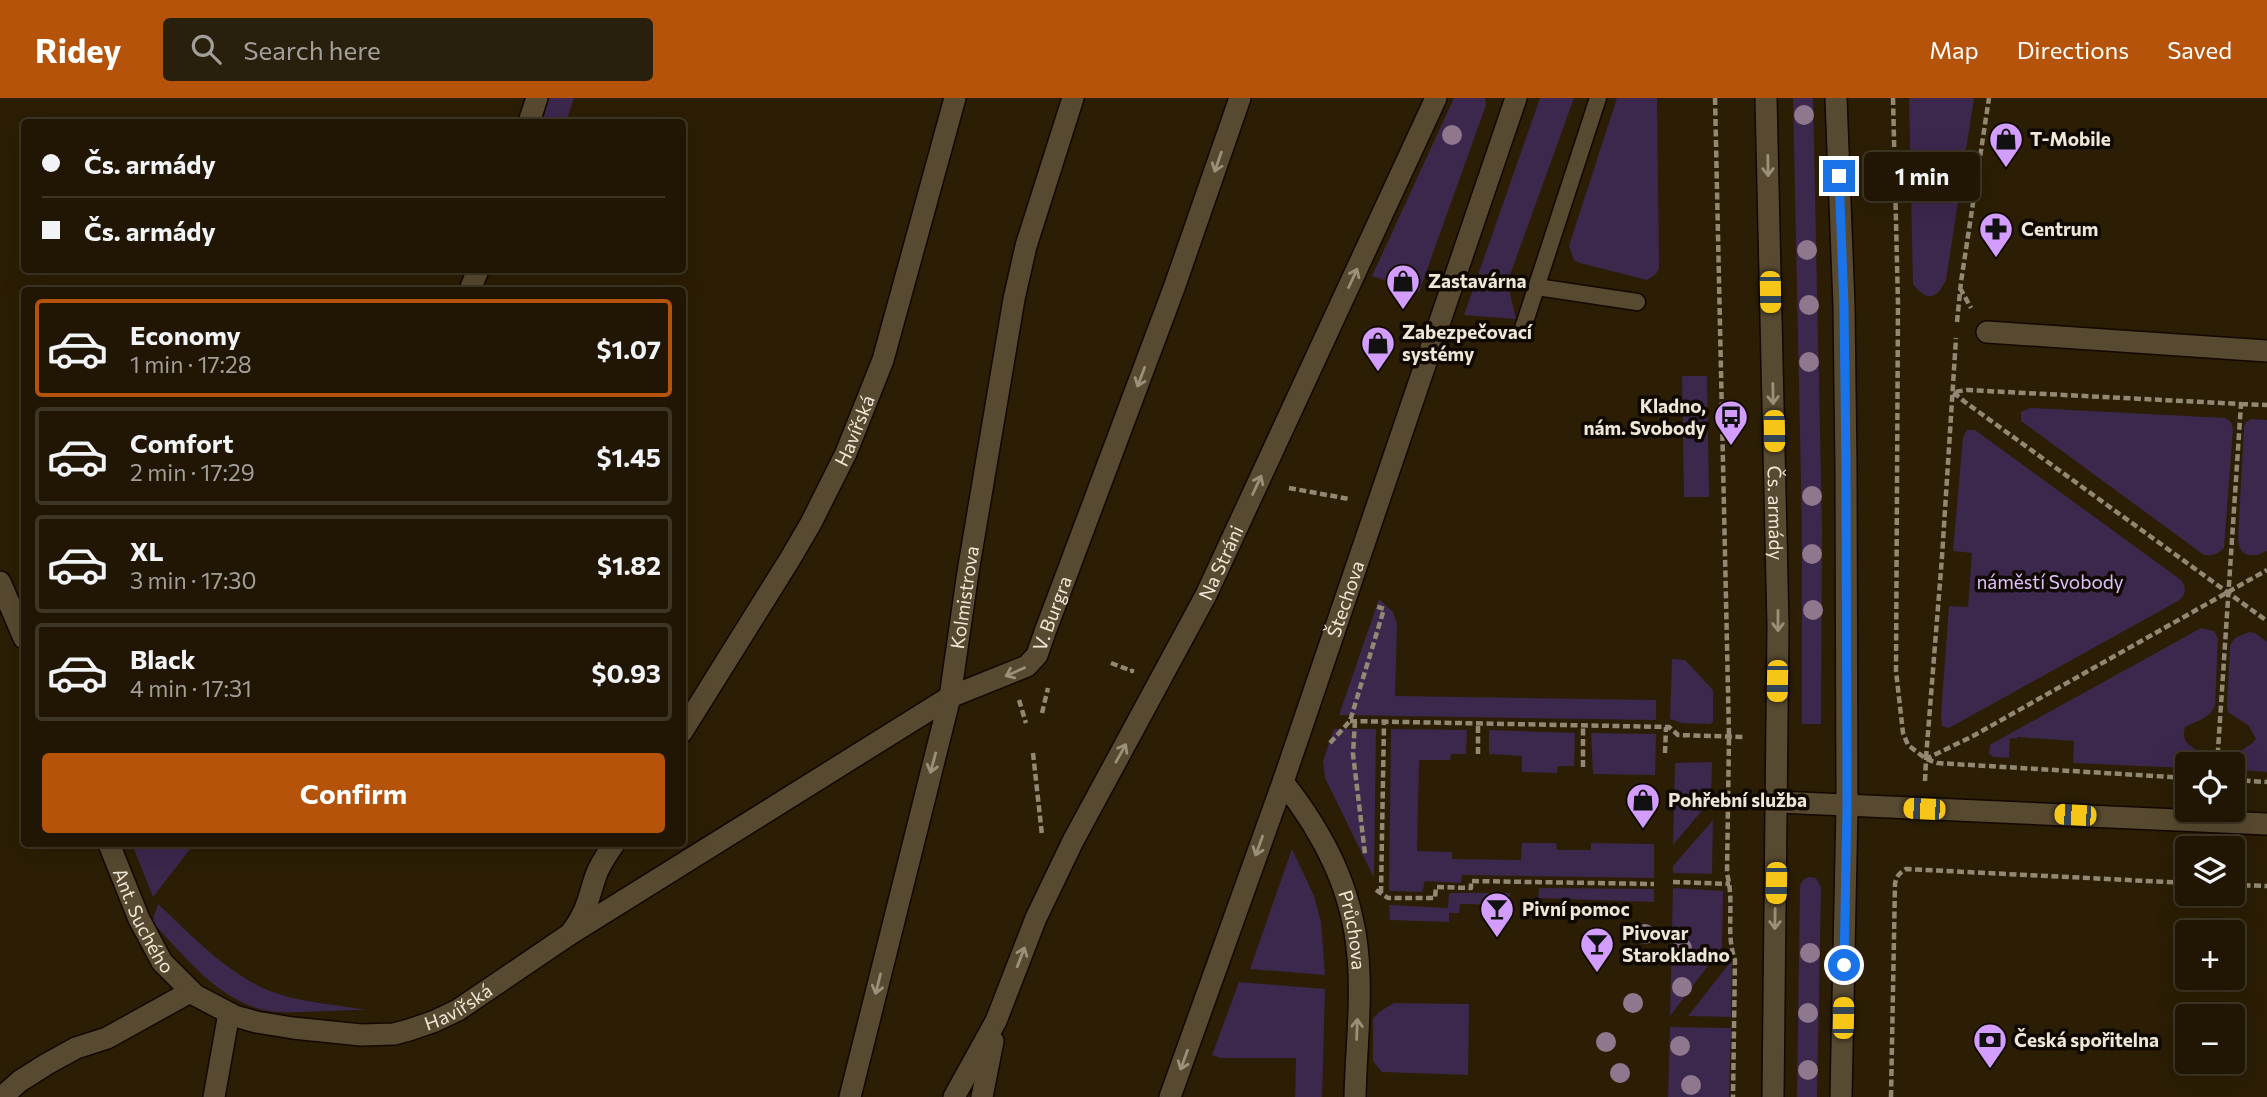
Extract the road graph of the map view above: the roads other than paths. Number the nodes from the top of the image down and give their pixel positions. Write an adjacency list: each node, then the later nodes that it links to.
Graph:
1 (537, 98): 10 (street)
2 (955, 98): 19 (street, Havířská)
3 (1073, 98): 18 (street, Kolmistrova)
4 (1240, 98): 18 (street, V. Burgra, one-way to 18)
5 (1436, 98): 29 (street, Na Stráni, one-way to 5)
6 (1516, 98): 20 (street, Štechova)
7 (1598, 98): 11 (lane)
8 (1766, 98): 21 (street, Čs. armády, one-way to 21)
9 (1836, 98): 22 (street)
10 (530, 119)
11 (1537, 287): 12 (lane); 13 (lane)
12 (1637, 302)
13 (1522, 331)
14 (1987, 332): 15 (street)
15 (2267, 351)
16 (0, 582): 17 (street)
17 (21, 631)
18 (950, 697): 26 (street, V. Burgra); 32 (street, Kolmistrova, one-way to 32)
19 (686, 726)
20 (1283, 782): 35 (street, Štechova, one-way to 35); 36 (street, Průchova, one-way to 20)
21 (1777, 802): 22 (street); 37 (street, Čs. armády, one-way to 37)
22 (1847, 807): 23 (street); 38 (street)
23 (2267, 824)
24 (110, 847): 27 (street, Ant. Suchého)
25 (612, 847): 26 (street, Havířská)
26 (570, 933): 28 (street, Havířská)
27 (190, 992): 28 (street, Havířská); 30 (street)
28 (229, 1013): 31 (street)
29 (996, 1021): 33 (street, Na Stráni); 34 (street, Na Stráni)
30 (2, 1097)
31 (214, 1097)
32 (850, 1097)
33 (954, 1097)
34 (982, 1097)
35 (1170, 1097)
36 (1355, 1097)
37 (1773, 1097)
38 (1841, 1097)

